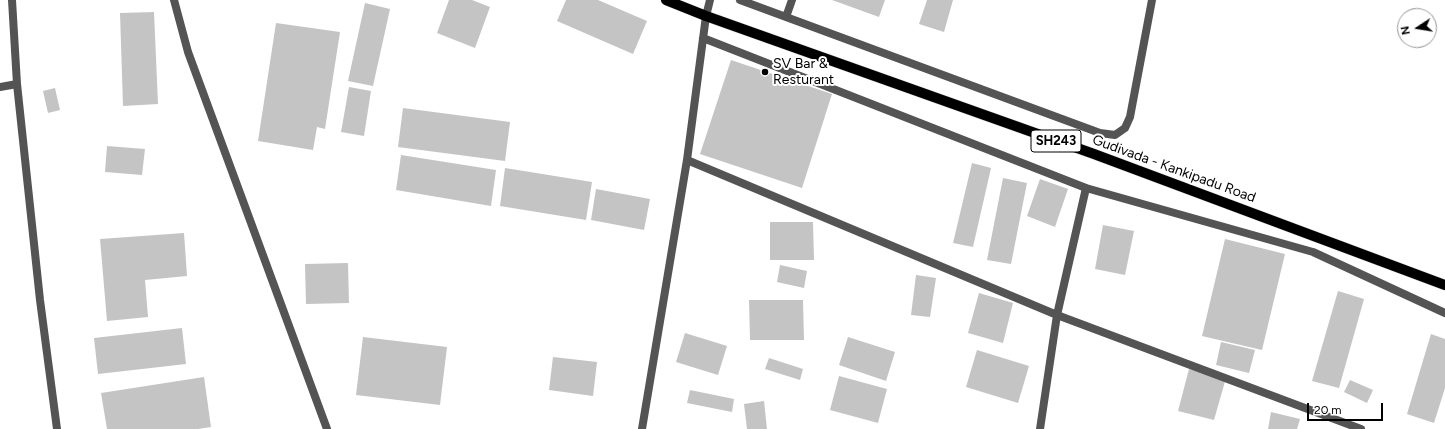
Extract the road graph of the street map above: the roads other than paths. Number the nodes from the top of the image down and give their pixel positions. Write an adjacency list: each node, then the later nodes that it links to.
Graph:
1 (12, 0): 11 (street)
2 (174, 0): 19 (street)
3 (666, 0): 8 (main road, Gudivada - Kankipadu Road / SH243)
4 (710, 0): 8 (street)
5 (740, 0): 9 (street)
6 (792, 0): 9 (street)
7 (1152, 0): 9 (street)
8 (706, 16): 10 (street); 15 (main road, Gudivada - Kankipadu Road / SH243)
9 (786, 17)
10 (703, 38): 13 (street); 14 (street)
11 (18, 84): 12 (street); 18 (street)
12 (0, 87)
13 (686, 160): 17 (street); 20 (street)
14 (1086, 188): 16 (street); 17 (street)
15 (1445, 285)
16 (1445, 313)
17 (1057, 314): 21 (street); 22 (street)
18 (57, 429)
19 (327, 429)
20 (642, 429)
21 (1040, 429)
22 (1361, 429)

